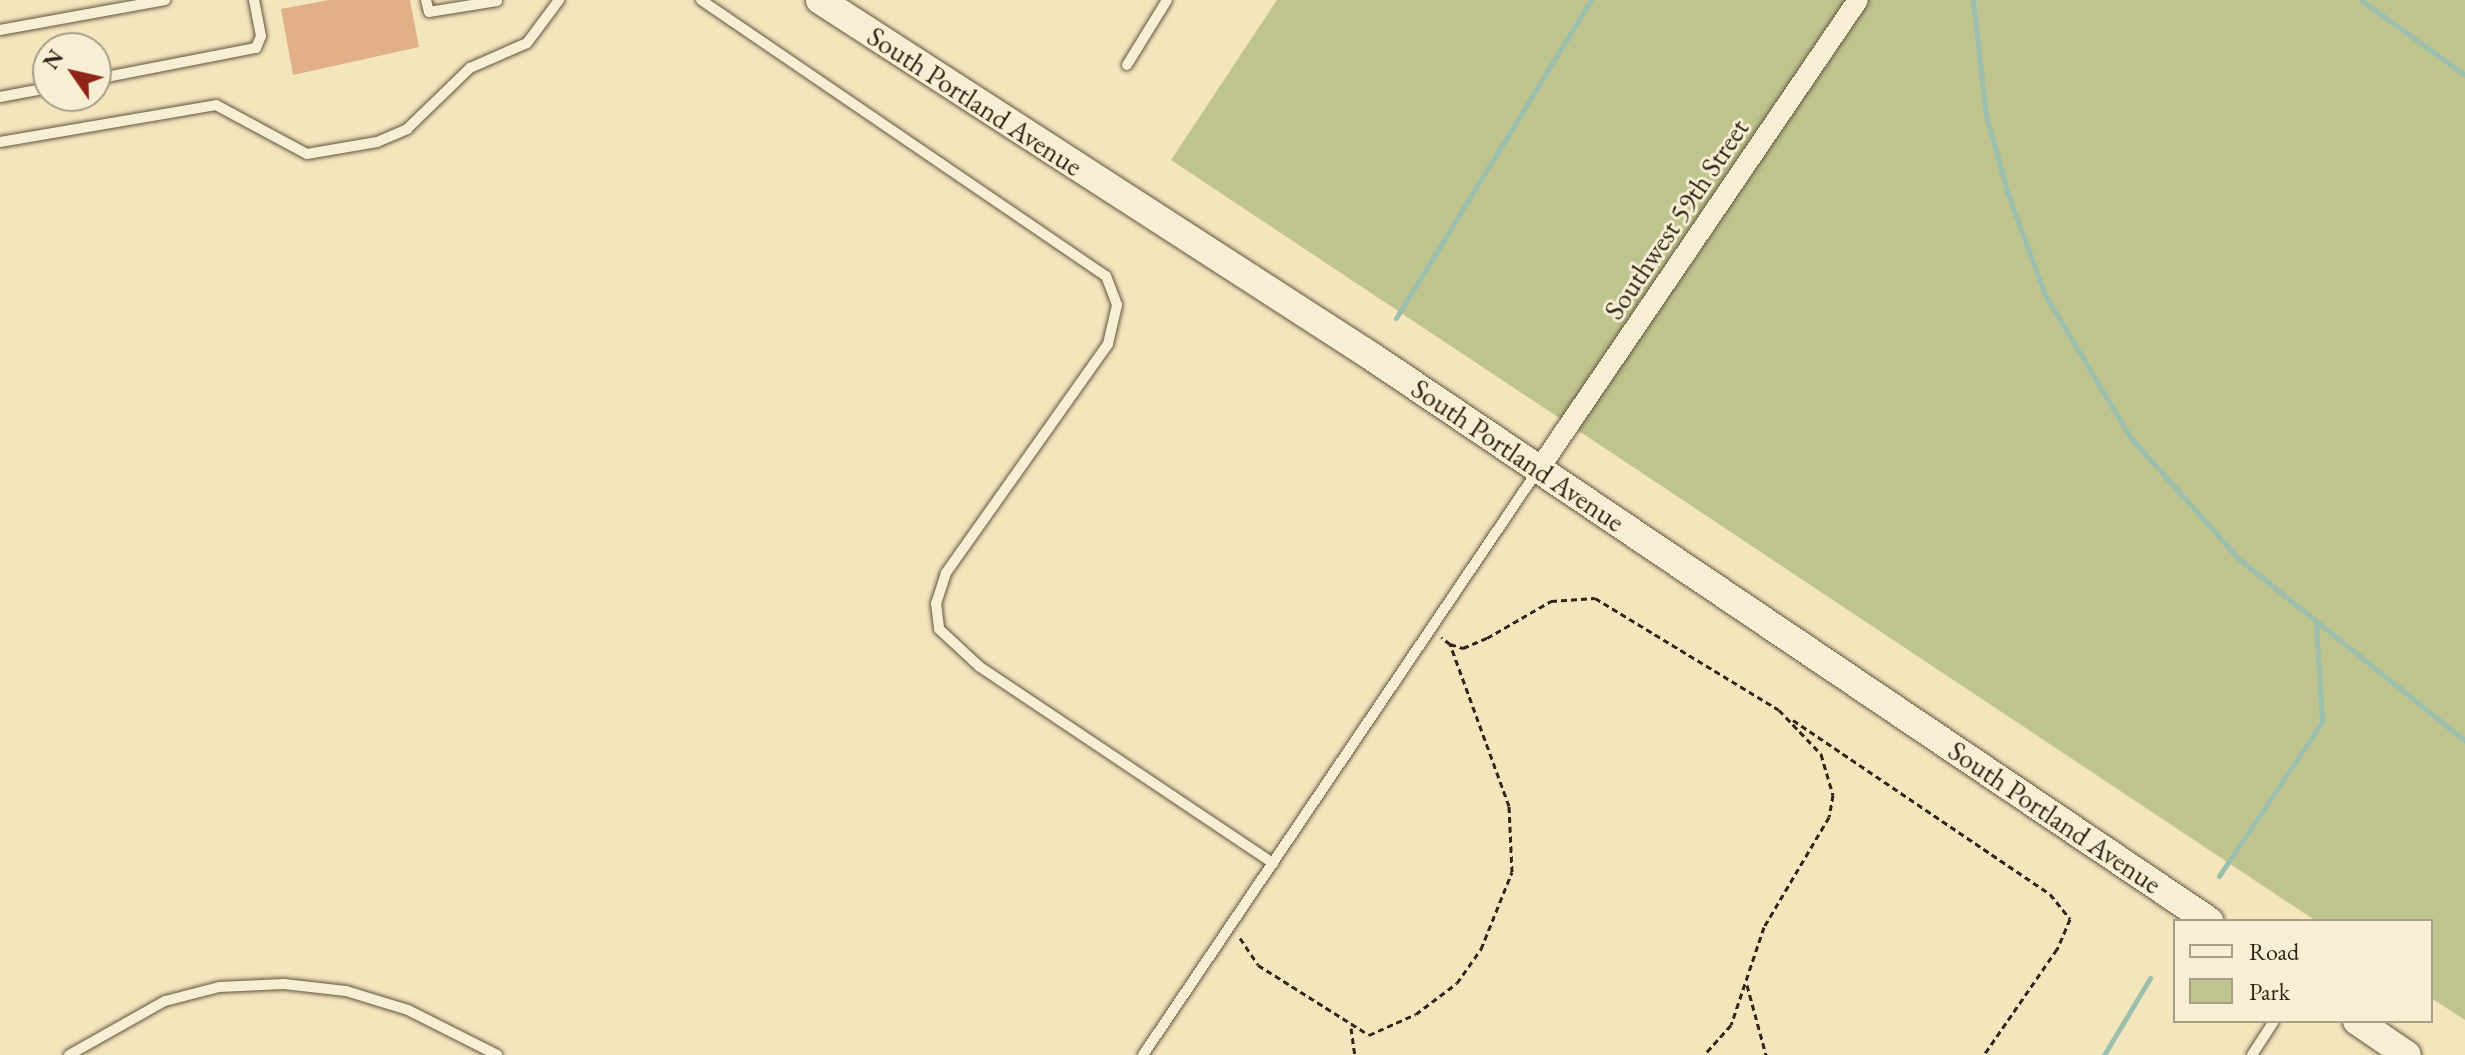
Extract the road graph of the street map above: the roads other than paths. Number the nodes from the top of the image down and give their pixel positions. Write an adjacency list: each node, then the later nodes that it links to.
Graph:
1 (165, 0): 10 (lane)
2 (254, 0): 12 (lane)
3 (426, 0): 9 (lane)
4 (559, 0): 15 (lane)
5 (701, 0): 17 (lane)
6 (820, 0): 16 (main road, South Portland Avenue)
7 (1167, 0): 11 (lane)
8 (1858, 0): 16 (street, Southwest 59th Street)
9 (497, 1)
10 (0, 30)
11 (1127, 65)
12 (112, 76)
13 (32, 91): 14 (lane)
14 (0, 97)
15 (0, 142)
16 (1539, 469): 17 (lane); 18 (main road, South Portland Avenue)
17 (1273, 863): 23 (lane)
18 (2206, 919)
19 (2273, 1023): 24 (lane)
20 (2360, 1023): 25 (main road)
21 (69, 1055): 22 (lane)
22 (497, 1055)
23 (1143, 1055)
24 (2252, 1055)
25 (2407, 1055)

